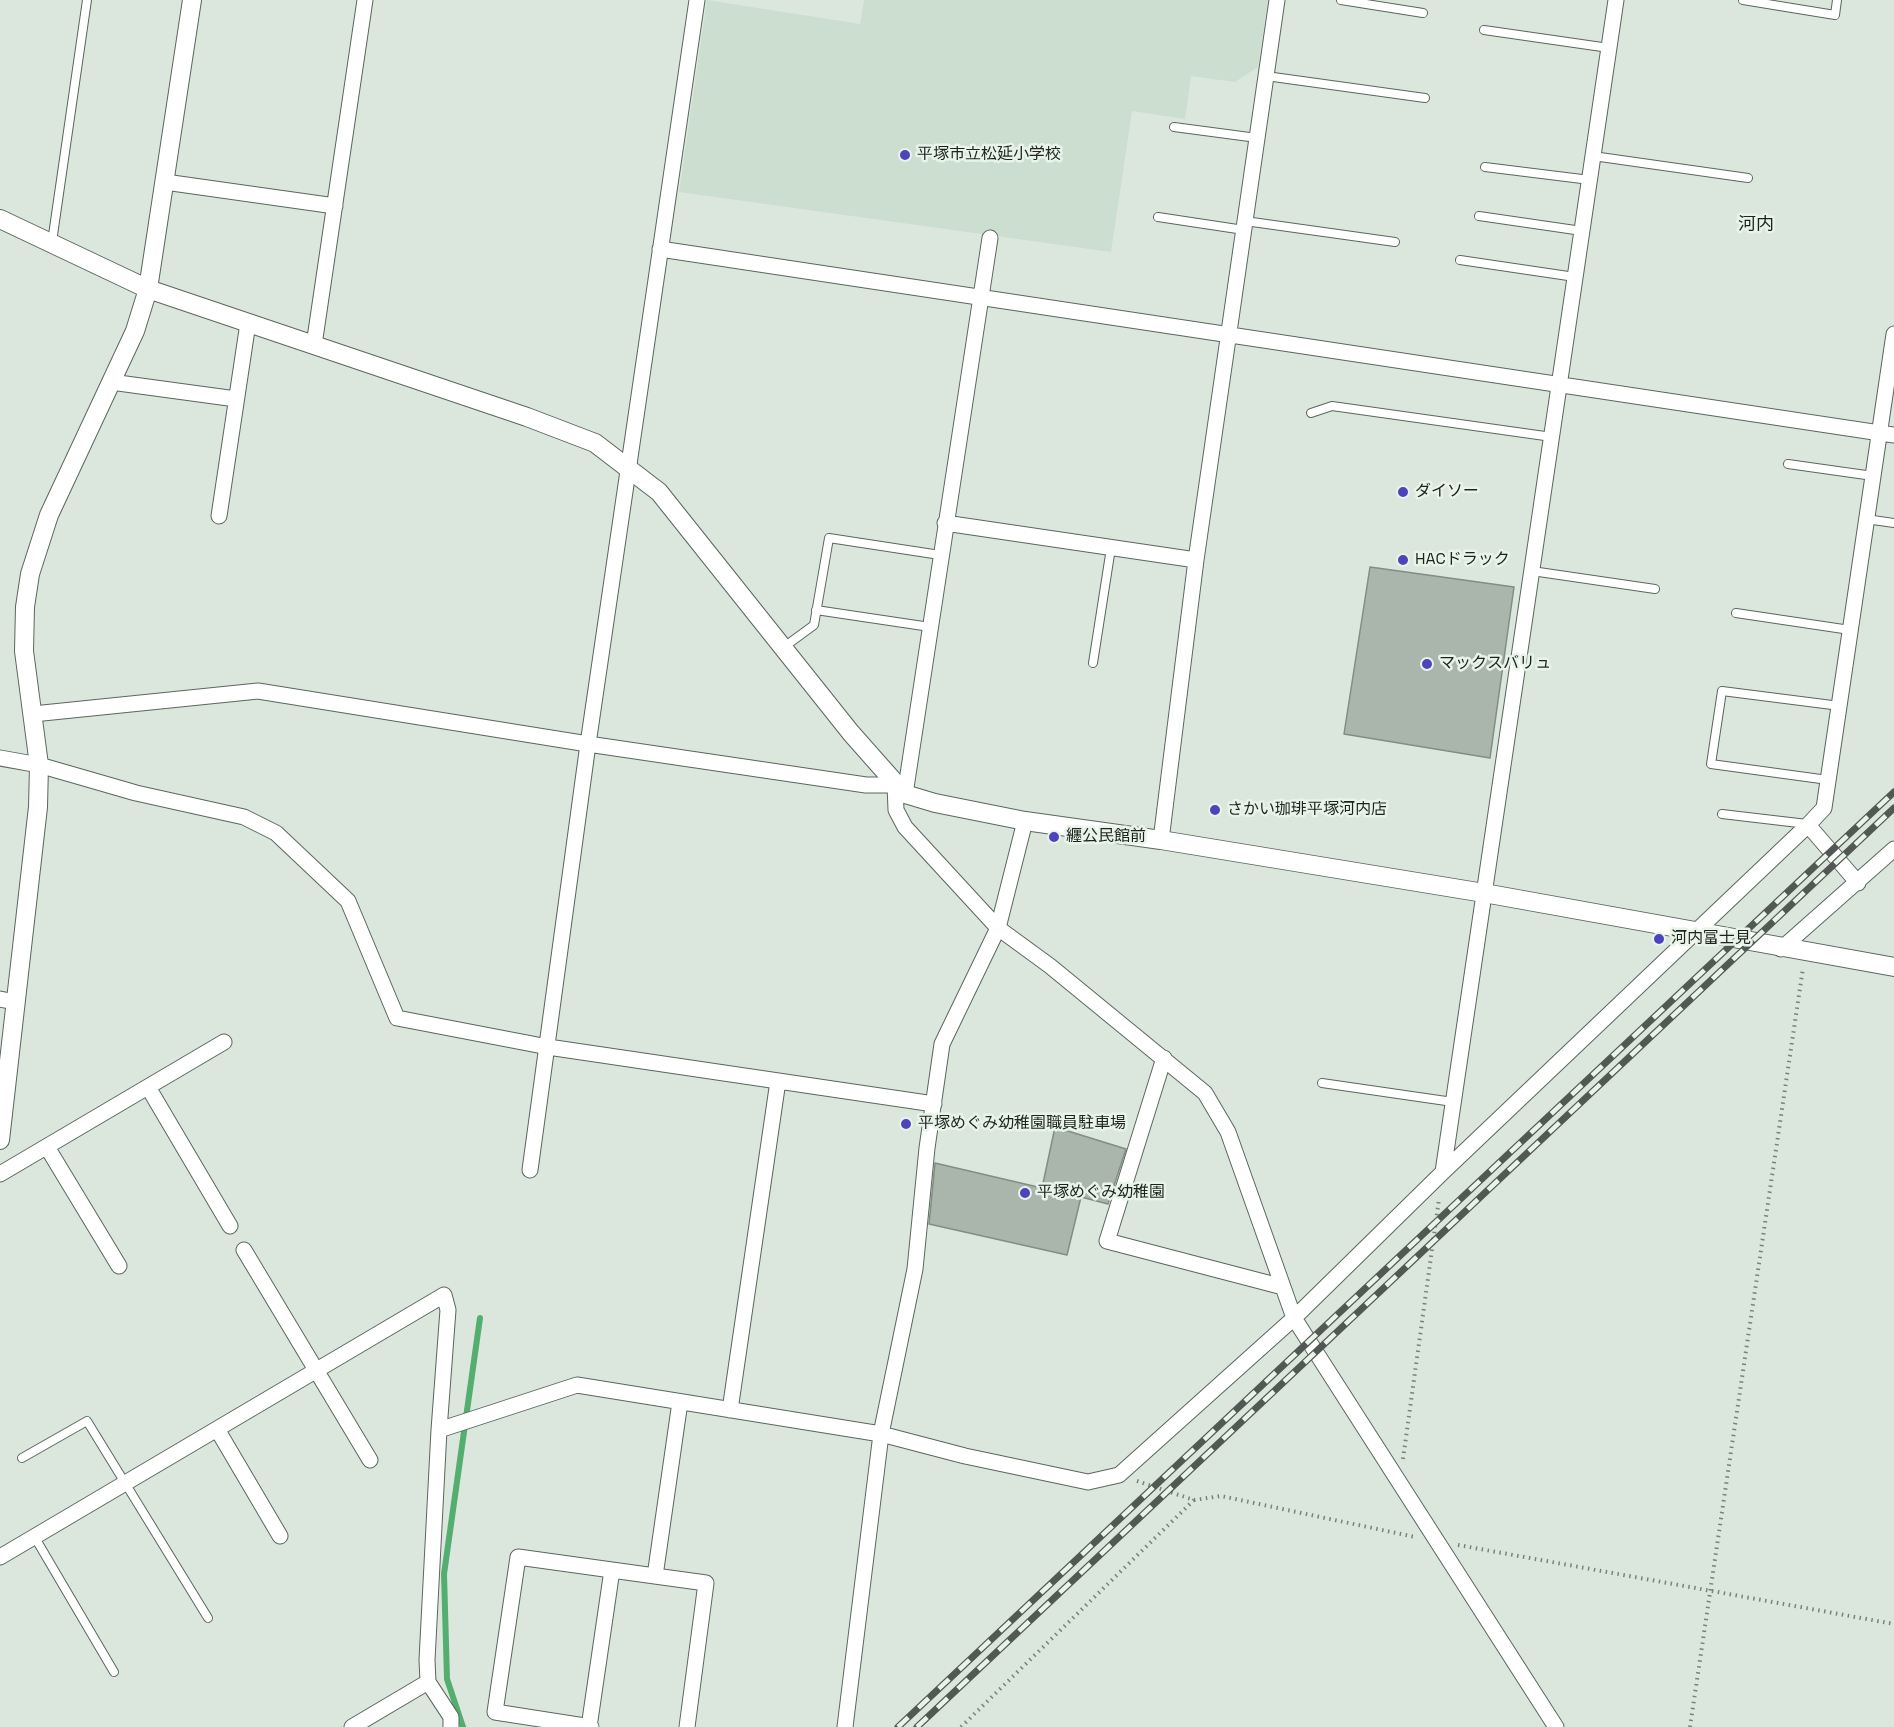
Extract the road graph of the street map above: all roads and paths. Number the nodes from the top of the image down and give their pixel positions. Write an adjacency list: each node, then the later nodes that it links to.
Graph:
1 (87, 0): 30 (lane)
2 (192, 0): 21 (street)
3 (365, 0): 22 (street)
4 (697, 0): 31 (street)
5 (1277, 0): 13 (street)
6 (1341, 0): 10 (lane)
7 (1616, 0): 12 (street)
8 (1743, 0): 9 (lane)
9 (1837, 0)
10 (1423, 13)
11 (1485, 30): 12 (lane)
12 (1609, 48): 17 (street)
13 (1266, 76): 14 (lane); 16 (street)
14 (1425, 98)
15 (1174, 127): 16 (lane)
16 (1257, 138): 26 (street)
17 (1593, 156): 19 (lane); 20 (street)
18 (1485, 167): 20 (lane)
19 (1748, 178)
20 (1590, 180): 27 (street)
21 (165, 182): 22 (street); 34 (street)
22 (335, 206): 39 (street)
23 (1479, 216): 27 (lane)
24 (1158, 217): 26 (lane)
25 (0, 219): 30 (street)
26 (1244, 226): 29 (lane); 37 (street)
27 (1582, 231): 33 (street)
28 (990, 238): 35 (street)
29 (1395, 242)
30 (51, 243): 34 (street)
31 (660, 249): 35 (street); 47 (street)
32 (1460, 260): 33 (lane)
33 (1575, 277): 41 (street)
34 (148, 289): 36 (street); 40 (street)
35 (980, 296): 37 (street); 51 (street)
36 (248, 323): 39 (street); 42 (street)
37 (1228, 334): 41 (street); 55 (street)
38 (1894, 334): 44 (street)
39 (314, 345): 47 (street)
40 (111, 382): 42 (street); 65 (street)
41 (1559, 385): 44 (street); 45 (street)
42 (236, 399): 49 (street)
43 (1311, 413): 45 (lane)
44 (1887, 434): 48 (street)
45 (1552, 436): 56 (street)
46 (1788, 464): 48 (lane)
47 (628, 467): 62 (street); 66 (street)
48 (1873, 476): 50 (street)
49 (219, 516)
50 (1866, 519): 52 (lane); 61 (street)
51 (945, 523): 53 (street); 54 (street)
52 (1894, 523)
53 (1111, 548): 55 (street); 63 (lane)
54 (940, 555): 58 (lane); 60 (street)
55 (1196, 560): 74 (street)
56 (1532, 571): 57 (lane); 77 (street)
57 (1655, 589)
58 (816, 610): 60 (lane); 62 (lane)
59 (1736, 613): 61 (lane)
60 (930, 627): 70 (street)
61 (1851, 630): 64 (street)
62 (783, 648): 70 (street)
63 (1093, 663)
64 (1840, 706): 69 (street); 69 (lane)
65 (33, 714): 66 (street); 68 (street)
66 (588, 744): 70 (street); 85 (street)
67 (0, 758): 68 (street)
68 (39, 765): 83 (street); 85 (street)
69 (1828, 780): 73 (street)
70 (900, 789): 72 (street); 78 (street)
71 (1722, 814): 73 (lane)
72 (1025, 821): 74 (street); 78 (street)
73 (1808, 825): 76 (street); 79 (street)
74 (1161, 840): 77 (street)
75 (1894, 849): 76 (street)
76 (1858, 883): 80 (street)
77 (1484, 893): 79 (street); 90 (street)
78 (998, 928): 86 (street); 91 (street)
79 (1695, 933): 80 (street); 95 (street)
80 (1781, 949): 81 (street)
81 (1805, 953): 82 (street); 120 (path)
82 (1894, 967)
83 (7, 1000): 92 (street)
84 (224, 1042): 89 (street)
85 (548, 1047): 87 (street); 94 (street)
86 (1164, 1058): 100 (street); 100 (street)
87 (778, 1081): 91 (street); 104 (street)
88 (1322, 1083): 90 (lane)
89 (148, 1087): 93 (street); 97 (street)
90 (1453, 1102): 95 (street)
91 (934, 1104): 107 (street)
92 (0, 1140)
93 (47, 1147): 96 (street); 99 (street)
94 (530, 1170)
95 (1443, 1172): 101 (street); 112 (path)
96 (0, 1174)
97 (230, 1226)
98 (244, 1250): 102 (street)
99 (119, 1266)
100 (1283, 1287): 101 (street)
101 (1294, 1318): 110 (street); 112 (street)
102 (315, 1371): 105 (street); 106 (street); 109 (street)
103 (680, 1402): 104 (street); 106 (street); 119 (street)
104 (730, 1410): 107 (street)
105 (217, 1429): 111 (street); 115 (street)
106 (439, 1430): 124 (street)
107 (881, 1434): 110 (street); 130 (street)
108 (22, 1458): 111 (lane)
109 (370, 1460)
110 (1119, 1475): 113 (path)
111 (125, 1483): 114 (street); 121 (lane)
112 (1400, 1483): 116 (street)
113 (1194, 1500): 116 (path); 131 (path)
114 (34, 1536): 117 (street); 123 (lane)
115 (280, 1536)
116 (1436, 1541): 120 (path); 132 (street)
117 (0, 1557)
118 (612, 1570): 119 (street); 125 (street); 128 (street)
119 (655, 1576): 129 (street)
120 (1711, 1591): 122 (path); 133 (path)
121 (208, 1618)
122 (1894, 1624)
123 (114, 1672)
124 (428, 1682): 126 (street); 127 (street)
125 (542, 1723): 128 (street)
126 (352, 1727)
127 (451, 1727)
128 (590, 1727)
129 (687, 1727)
130 (845, 1727)
131 (961, 1727)
132 (1556, 1727)
133 (1690, 1727)

